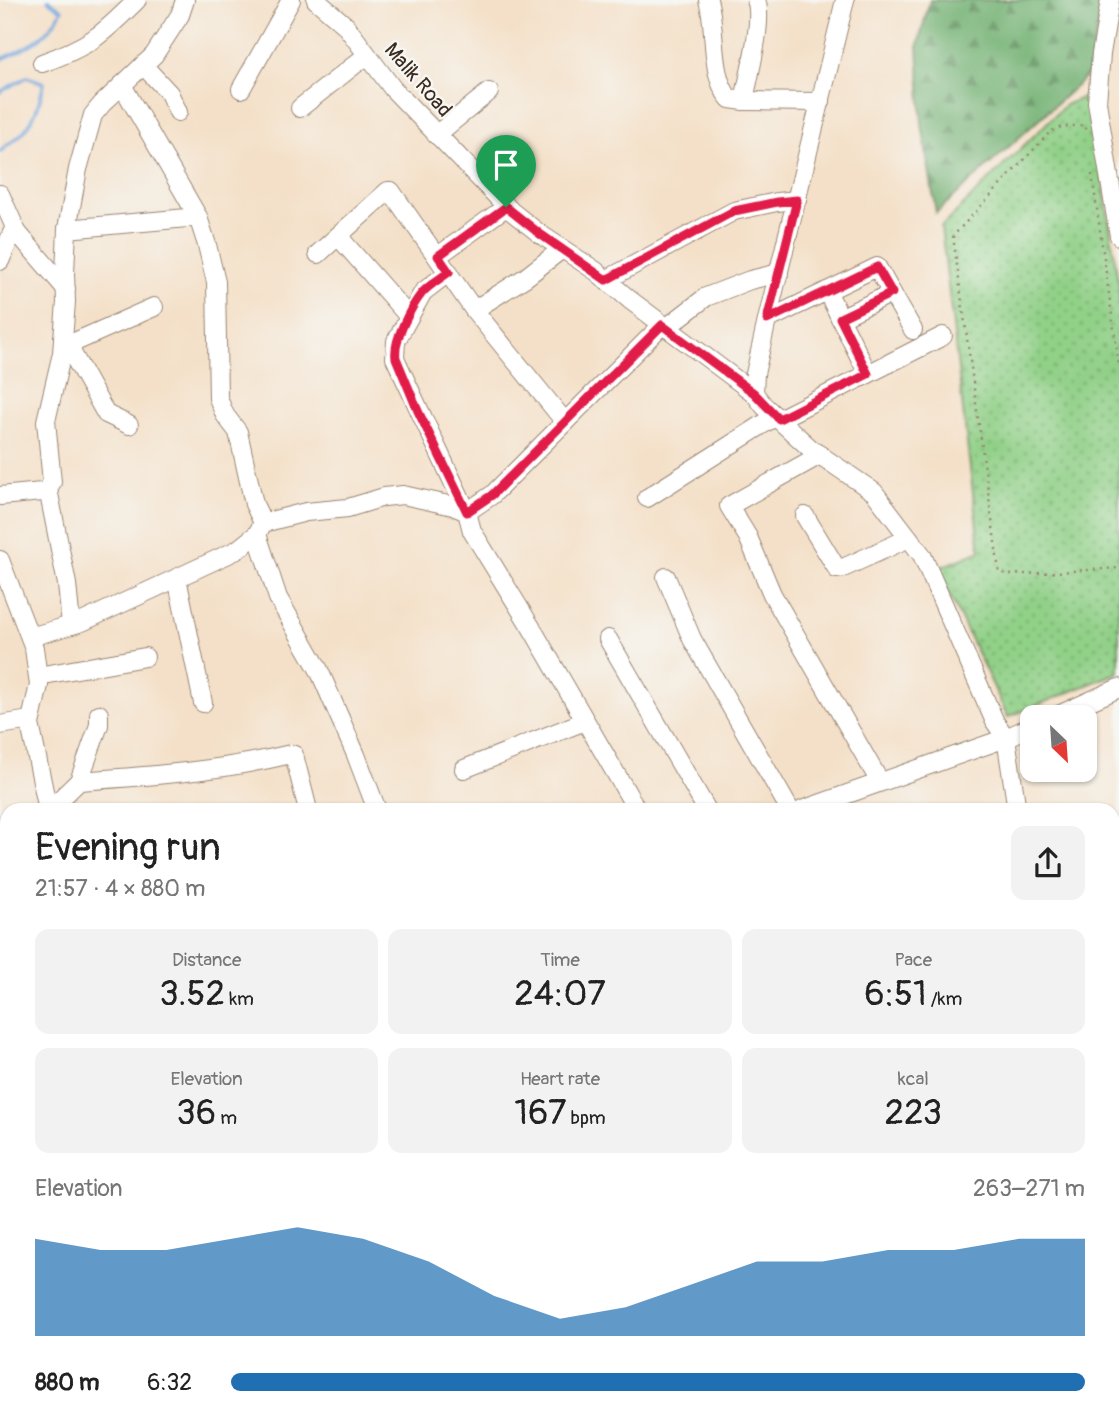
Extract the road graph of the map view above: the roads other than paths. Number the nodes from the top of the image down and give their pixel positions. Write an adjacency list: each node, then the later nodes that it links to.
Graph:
1 (137, 0): 12 (street)
2 (291, 0): 15 (street)
3 (316, 0): 11 (street, Malik Road)
4 (708, 0): 17 (street)
5 (756, 0): 17 (street)
6 (845, 0): 18 (street)
7 (1110, 0): 10 (street)
8 (183, 1): 13 (street)
9 (1119, 40): 10 (street)
10 (1101, 54): 29 (street)
11 (367, 55): 19 (street); 21 (street, Malik Road)
12 (42, 63)
13 (143, 65): 14 (street); 20 (street)
14 (122, 85): 25 (street); 26 (street)
15 (241, 89)
16 (489, 92): 21 (street)
17 (744, 101): 18 (street)
18 (821, 102): 23 (street)
19 (300, 108)
20 (178, 112)
21 (436, 135): 24 (street, Malik Road)
22 (0, 194): 27 (street)
23 (797, 200): 35 (street); 36 (street)
24 (506, 207): 30 (street, Malik Road); 32 (street)
25 (198, 216): 26 (street); 60 (street)
26 (67, 229): 37 (street)
27 (17, 232): 33 (street); 37 (street)
28 (338, 236): 31 (street); 32 (street); 42 (street)
29 (1119, 236)
30 (562, 248): 36 (street, Malik Road); 41 (street)
31 (318, 254)
32 (438, 256): 34 (street)
33 (0, 261)
34 (449, 272): 41 (street); 42 (street)
35 (779, 273): 44 (street); 45 (street)
36 (606, 280): 45 (street, Malik Road)
37 (65, 289): 48 (street)
38 (827, 291): 39 (street); 43 (street); 44 (street)
39 (892, 293): 43 (street); 46 (street)
40 (154, 307): 48 (street)
41 (474, 310): 52 (street)
42 (409, 317): 58 (street)
43 (840, 318): 49 (street)
44 (767, 320): 50 (street)
45 (664, 326): 50 (street, Malik Road); 52 (street)
46 (913, 330)
47 (943, 336): 49 (street)
48 (66, 341): 53 (street); 55 (street)
49 (868, 374): 51 (street)
50 (754, 393): 51 (street, Malik Road)
51 (777, 418): 54 (street, Malik Road); 57 (street)
52 (565, 422): 58 (street)
53 (129, 425)
54 (820, 455): 61 (street, Malik Road); 81 (street)
55 (48, 489): 56 (street); 65 (street)
56 (0, 496)
57 (647, 498)
58 (467, 512): 60 (street); 75 (street)
59 (806, 516): 61 (street)
60 (260, 528): 64 (street); 85 (street)
61 (909, 538): 78 (street, Malik Road)
62 (0, 560): 66 (street)
63 (666, 577): 88 (street)
64 (177, 578): 65 (street); 71 (street)
65 (71, 625): 66 (street)
66 (30, 637): 69 (street)
67 (608, 639): 87 (street)
68 (145, 657): 69 (street)
69 (38, 676): 74 (street)
70 (1119, 688): 72 (street)
71 (203, 703)
72 (1081, 705)
73 (99, 714): 80 (street)
74 (30, 719): 76 (street); 82 (street)
75 (584, 721): 79 (street); 86 (street)
76 (0, 725)
77 (1020, 732): 78 (street)
78 (1006, 738): 81 (street); 90 (street)
79 (464, 769)
80 (79, 781): 83 (street); 84 (street)
81 (880, 782): 89 (street)
82 (47, 803)
83 (55, 803)
84 (306, 803)
85 (374, 803)
86 (633, 803)
87 (703, 803)
88 (786, 803)
89 (837, 803)
90 (1016, 803)

